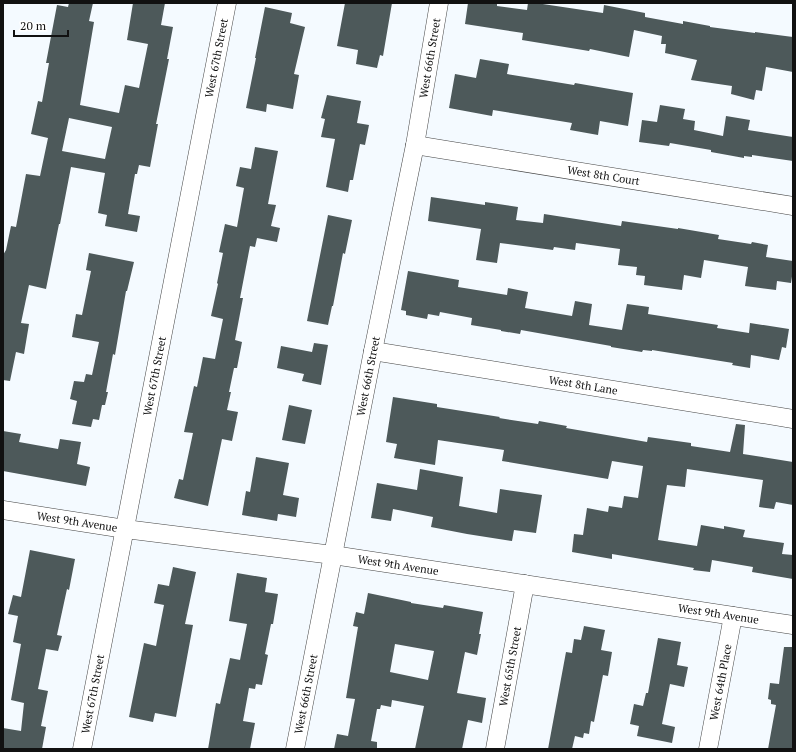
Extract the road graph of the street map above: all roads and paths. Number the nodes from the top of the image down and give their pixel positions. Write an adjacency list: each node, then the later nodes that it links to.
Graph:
1 (227, 3): 8 (street, West 67th Street)
2 (439, 3): 3 (street, West 66th Street)
3 (415, 145): 4 (street, West 8th Court); 5 (street, West 66th Street)
4 (793, 206)
5 (373, 351): 6 (street, West 8th Lane); 9 (street, West 66th Street)
6 (793, 419)
7 (3, 510): 8 (street, West 9th Avenue)
8 (125, 529): 9 (street, West 9th Avenue); 13 (street, West 67th Street)
9 (333, 554): 10 (street, West 9th Avenue); 14 (street, West 66th Street)
10 (525, 584): 11 (street, West 9th Avenue); 15 (street, West 65th Street)
11 (733, 616): 12 (street, West 9th Avenue); 16 (street, West 64th Place)
12 (793, 625)
13 (82, 749)
14 (295, 749)
15 (495, 749)
16 (708, 749)

